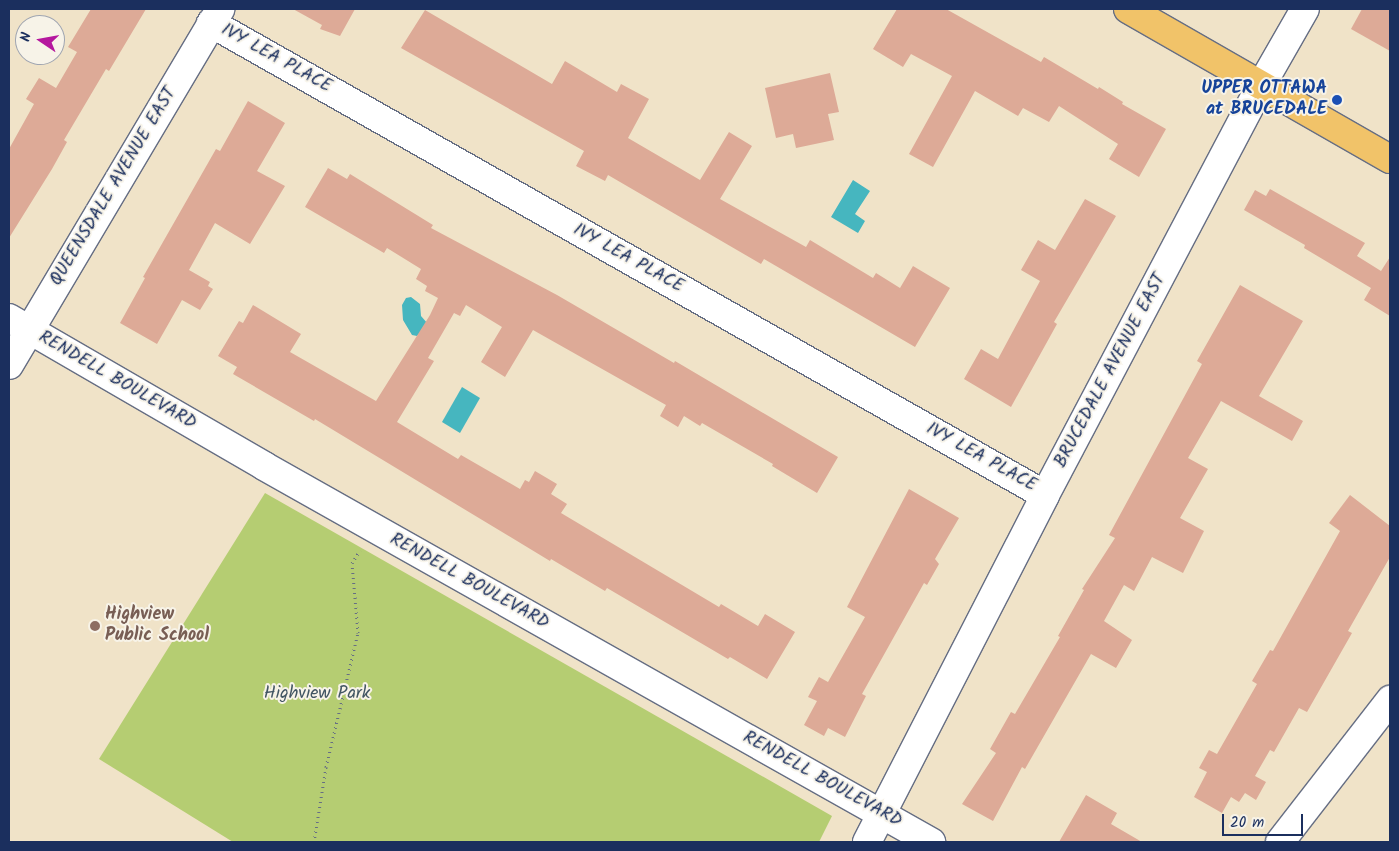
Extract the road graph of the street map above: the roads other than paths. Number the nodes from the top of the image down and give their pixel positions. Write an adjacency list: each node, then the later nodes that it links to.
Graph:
1 (1128, 9): 4 (main road)
2 (1305, 9): 4 (street, BRUCEDALE AVENUE EAST)
3 (215, 16): 6 (street, QUEENSDALE AVENUE EAST); 8 (street, IVY LEA PLACE)
4 (1262, 84): 5 (main road); 8 (street, BRUCEDALE AVENUE EAST)
5 (1390, 159)
6 (19, 324): 7 (street, QUEENSDALE AVENUE EAST); 10 (street, RENDELL BOULEVARD)
7 (9, 365)
8 (1045, 494): 10 (street, BRUCEDALE AVENUE EAST)
9 (1390, 700): 13 (street)
10 (881, 814): 11 (street, BRUCEDALE AVENUE EAST); 12 (street, RENDELL BOULEVARD)
11 (867, 842)
12 (931, 842)
13 (1280, 842)

